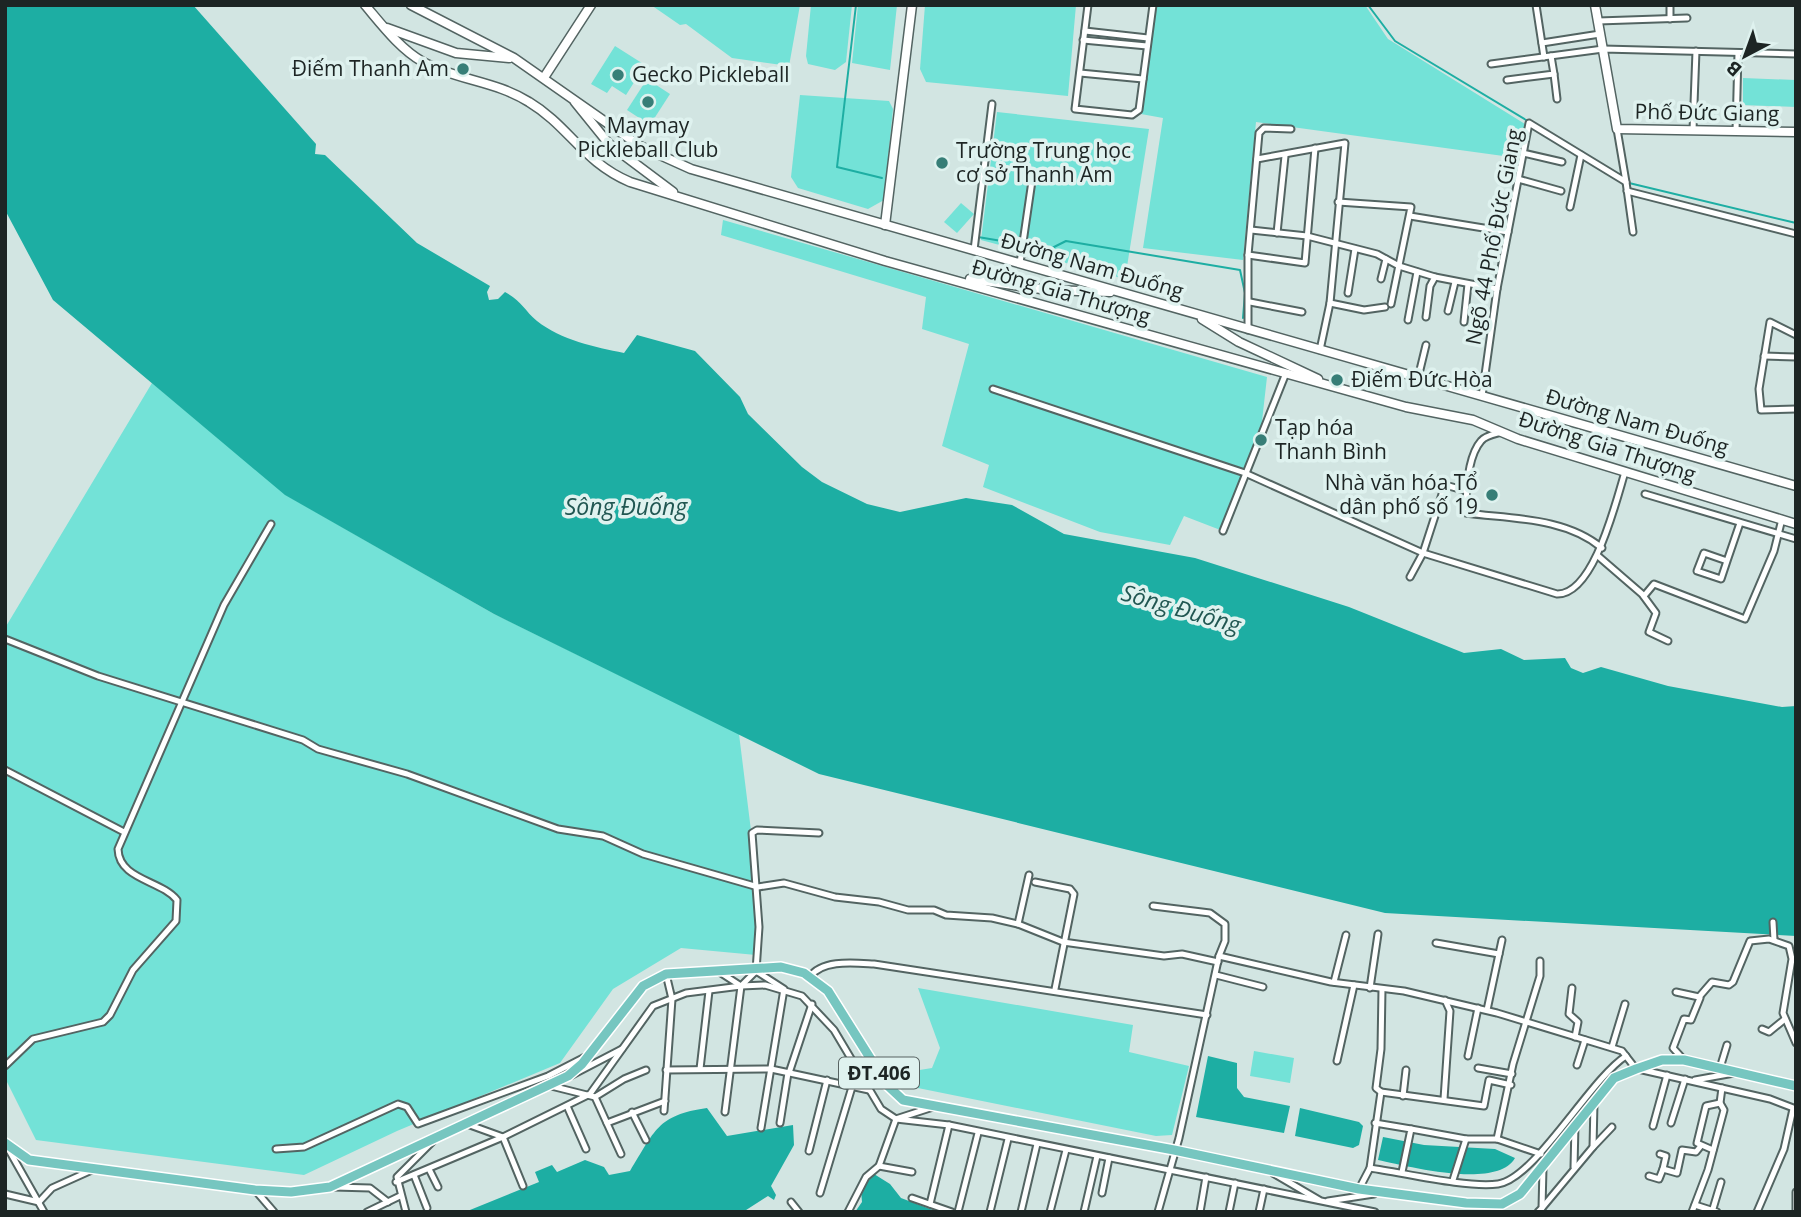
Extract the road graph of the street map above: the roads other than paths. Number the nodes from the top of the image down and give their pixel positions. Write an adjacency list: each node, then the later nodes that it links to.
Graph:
1 (365, 5): 13 (main road, Đường Gia Thượng)
2 (411, 5): 26 (main road, Đường Nam Đuống)
3 (591, 5): 30 (main road)
4 (912, 5): 56 (main road)
5 (1088, 5): 14 (street)
6 (1153, 5): 16 (street)
7 (1536, 5): 18 (street)
8 (1595, 5): 12 (main road, Phố Đức Giang)
9 (1670, 5): 11 (street)
10 (1687, 18): 11 (street)
11 (1670, 19): 12 (street)
12 (1598, 21): 15 (main road, Phố Đức Giang)
13 (384, 27): 26 (main road); 52 (main road, Đường Gia Thượng)
14 (1085, 31): 16 (street); 17 (street)
15 (1600, 34): 18 (street); 20 (main road, Phố Đức Giang)
16 (1148, 38): 19 (street)
17 (1083, 40): 19 (street); 28 (street)
18 (1542, 43): 25 (street)
19 (1147, 46): 31 (street)
20 (1603, 48): 21 (street); 24 (street); 37 (main road, Phố Đức Giang)
21 (1696, 51): 22 (street); 38 (street)
22 (1738, 53): 23 (street); 39 (street)
23 (1796, 54)
24 (1551, 56): 25 (street); 29 (street)
25 (1544, 57): 27 (street)
26 (514, 58): 30 (main road, Đường Nam Đuống)
27 (1491, 64)
28 (1080, 73): 31 (street); 31 (street)
29 (1554, 74): 32 (street); 34 (street)
30 (545, 76): 33 (main road, Đường Nam Đuống)
31 (1143, 79)
32 (1507, 80)
33 (569, 93): 52 (main road); 56 (main road, Đường Nam Đuống)
34 (1557, 99)
35 (992, 104): 65 (street)
36 (1291, 129): 45 (street)
37 (1617, 129): 38 (main road, Phố Đức Giang); 49 (street)
38 (1693, 130): 39 (main road, Phố Đức Giang)
39 (1736, 131): 40 (main road, Phố Đức Giang)
40 (1796, 132)
41 (1315, 148): 44 (street); 53 (street); 62 (street)
42 (1523, 153): 43 (street, Ngõ 44 Phố Đức Giang); 46 (street); 47 (street, Ngõ 44 Phố Đức Giang)
43 (1581, 155): 49 (street, Ngõ 44 Phố Đức Giang); 54 (street)
44 (1285, 156): 45 (street); 60 (street)
45 (1257, 159): 57 (street)
46 (1562, 162)
47 (1518, 179): 50 (street); 58 (street, Ngõ 44 Phố Đức Giang)
48 (1032, 181): 68 (street)
49 (1626, 182): 51 (street)
50 (1561, 191)
51 (1627, 191): 59 (street); 61 (street)
52 (681, 198): 71 (main road, Đường Gia Thượng)
53 (1338, 202): 55 (street); 63 (street)
54 (1570, 207)
55 (1409, 216): 58 (street); 69 (street)
56 (885, 225): 65 (main road, Đường Nam Đuống)
57 (1251, 230): 60 (street); 66 (street)
58 (1508, 232): 76 (street, Ngõ 44 Phố Đức Giang)
59 (1633, 232)
60 (1277, 233): 62 (street)
61 (1796, 234)
62 (1307, 236): 63 (street); 66 (street)
63 (1335, 244): 64 (street); 80 (street)
64 (1355, 249): 67 (street); 78 (street)
65 (974, 250): 68 (main road, Đường Nam Đuống)
66 (1248, 255): 79 (street)
67 (1387, 259): 69 (street); 73 (street)
68 (1020, 263): 77 (main road, Đường Nam Đuống)
69 (1399, 266): 70 (street); 80 (street)
70 (1417, 272): 72 (street); 85 (street)
71 (928, 273): 77 (main road); 93 (main road, Đường Gia Thượng)
72 (1435, 277): 74 (street); 84 (street)
73 (1381, 279)
74 (1455, 282): 75 (street); 81 (street)
75 (1468, 284): 76 (street); 86 (street)
76 (1497, 289): 97 (street, Ngõ 44 Phố Đức Giang)
77 (1120, 292): 83 (main road, Đường Nam Đuống)
78 (1348, 293)
79 (1250, 302): 82 (street); 87 (street)
80 (1330, 303): 90 (street)
81 (1448, 311)
82 (1302, 312)
83 (1193, 314): 87 (main road, Đường Nam Đuống); 95 (main road)
84 (1426, 317)
85 (1408, 320)
86 (1464, 322)
87 (1248, 330): 90 (main road, Đường Nam Đuống)
88 (1796, 335): 91 (street)
89 (1426, 345): 94 (street)
90 (1320, 350): 94 (main road, Đường Nam Đuống)
91 (1764, 356): 92 (street); 98 (street)
92 (1796, 357)
93 (1286, 373): 95 (main road, Đường Gia Thượng); 101 (street)
94 (1418, 378): 97 (main road, Đường Nam Đuống)
95 (1333, 387): 99 (main road, Đường Gia Thượng)
96 (993, 389): 101 (street)
97 (1482, 396): 102 (main road, Đường Nam Đuống)
98 (1796, 409)
99 (1502, 432): 100 (main road, Đường Gia Thượng); 103 (street)
100 (1625, 472): 105 (main road, Đường Gia Thượng); 112 (street)
101 (1245, 473): 109 (street); 113 (street)
102 (1796, 486)
103 (1467, 491): 112 (street); 113 (street)
104 (1645, 495): 106 (street, Đường Gia Thượng)
105 (1782, 519): 108 (main road, Đường Gia Thượng); 110 (street)
106 (1740, 523): 110 (street, Đường Gia Thượng); 115 (street)
107 (271, 524): 120 (street)
108 (1796, 524)
109 (1223, 531)
110 (1778, 534): 111 (street, Đường Gia Thượng); 117 (street)
111 (1796, 539)
112 (1602, 548): 114 (street)
113 (1423, 553): 114 (street); 116 (street)
114 (1598, 556): 117 (street)
115 (1727, 561): 115 (street)
116 (1410, 577)
117 (1644, 596): 119 (street)
118 (5, 639): 120 (street)
119 (1668, 642)
120 (183, 702): 122 (street); 126 (street)
121 (5, 770): 122 (street)
122 (124, 832): 178 (street)
123 (819, 833): 126 (street)
124 (1029, 875): 129 (street)
125 (1035, 882): 134 (street)
126 (758, 887): 129 (street); 140 (street)
127 (1153, 906): 137 (street)
128 (1773, 922): 133 (street)
129 (1018, 924): 134 (street)
130 (1378, 934): 148 (street)
131 (1346, 935): 144 (street)
132 (1502, 940): 136 (street)
133 (1774, 940): 155 (street); 163 (street)
134 (1063, 942): 137 (street); 151 (street)
135 (1436, 943): 136 (street)
136 (1499, 954): 161 (street)
137 (1219, 959): 142 (street); 144 (street)
138 (1541, 961): 164 (street)
139 (719, 971): 140 (main road, ĐT.406); 141 (main road, ĐT.406); 146 (street)
140 (756, 971): 143 (main road, ĐT.406); 146 (street); 150 (street)
141 (666, 974): 156 (street); 172 (main road)
142 (1216, 975): 147 (street); 162 (street)
143 (810, 977): 151 (street); 210 (main road, ĐT.406)
144 (1334, 982): 145 (street)
145 (1354, 985): 148 (street); 176 (street)
146 (741, 986): 150 (street); 153 (street); 182 (street)
147 (1263, 987)
148 (1370, 988): 152 (street)
149 (1572, 988): 166 (street)
150 (783, 989): 158 (street); 183 (street)
151 (1055, 989): 162 (street)
152 (1382, 989): 157 (street); 202 (street)
153 (709, 991): 156 (street); 181 (street)
154 (1676, 992): 155 (street)
155 (1703, 996): 175 (street)
156 (672, 999): 170 (street); 186 (street)
157 (1445, 1000): 160 (street); 205 (street)
158 (812, 1004): 189 (street); 201 (street)
159 (1625, 1004): 171 (street)
160 (1478, 1008): 161 (street); 173 (street)
161 (1487, 1010): 164 (street)
162 (1207, 1015): 241 (street)
163 (1785, 1018): 165 (street); 168 (street)
164 (1527, 1022): 166 (street); 190 (street)
165 (1762, 1029)
166 (1575, 1037): 167 (street)
167 (1585, 1040): 171 (street); 177 (street)
168 (1796, 1043)
169 (1727, 1045): 180 (street)
170 (624, 1047): 192 (street); 203 (street)
171 (1612, 1047): 174 (street)
172 (588, 1056): 192 (main road); 238 (street)
173 (1468, 1056)
174 (1626, 1056): 184 (street); 248 (street)
175 (1684, 1060): 180 (main road, ĐT.406); 184 (main road, ĐT.406)
176 (1337, 1061)
177 (1577, 1065)
178 (5, 1066)
179 (1478, 1068): 190 (street)
180 (1720, 1068): 188 (main road, ĐT.406)
181 (700, 1069): 182 (street); 186 (street)
182 (730, 1069): 183 (street); 214 (street)
183 (771, 1069): 189 (street); 225 (street)
184 (1637, 1069): 191 (street); 207 (main road, ĐT.406)
185 (646, 1070): 203 (street)
186 (666, 1070): 206 (street)
187 (1406, 1070): 204 (street)
188 (1738, 1072): 195 (street); 198 (main road, ĐT.406)
189 (788, 1073): 194 (street); 217 (street)
190 (1513, 1074): 197 (street)
191 (1667, 1075): 193 (street); 223 (street)
192 (568, 1076): 196 (main road)
193 (1685, 1079): 195 (street); 219 (street)
194 (827, 1080): 199 (street); 243 (street)
195 (1692, 1080): 200 (street)
196 (548, 1085): 203 (street); 220 (main road)
197 (1511, 1085): 205 (street); 232 (street)
198 (1796, 1086)
199 (852, 1087): 201 (street); 274 (street)
200 (1722, 1088): 208 (street); 211 (street)
201 (869, 1090): 215 (street)
202 (1381, 1092): 204 (street); 218 (street)
203 (592, 1096): 209 (street); 216 (street)
204 (1404, 1096): 205 (street)
205 (1444, 1099)
206 (665, 1101): 212 (street); 213 (street)
207 (1594, 1103): 222 (main road, ĐT.406); 236 (street)
208 (1720, 1104): 237 (street); 242 (street)
209 (567, 1105): 228 (street); 239 (street)
210 (933, 1107): 215 (street); 241 (main road, ĐT.406)
211 (1794, 1109): 308 (street)
212 (664, 1111)
213 (632, 1112): 216 (street); 233 (street)
214 (725, 1112)
215 (896, 1119): 221 (street); 249 (street)
216 (607, 1123): 244 (street)
217 (780, 1123)
218 (1375, 1123): 226 (street); 251 (street)
219 (1671, 1123)
220 (467, 1124): 228 (street); 229 (main road)
221 (949, 1125): 227 (street); 283 (street)
222 (1575, 1125): 248 (main road, ĐT.406); 256 (street)
223 (1653, 1126)
224 (1612, 1127): 236 (street)
225 (761, 1128)
226 (1411, 1129): 231 (street); 258 (street)
227 (978, 1133): 230 (street); 296 (street)
228 (503, 1137): 252 (street); 266 (street)
229 (435, 1139): 263 (street); 267 (main road)
230 (1008, 1139): 235 (street); 297 (street)
231 (1466, 1139): 232 (street); 262 (street)
232 (1497, 1139): 248 (street)
233 (646, 1140)
234 (5, 1143): 250 (main road); 279 (street)
235 (1037, 1144): 240 (street); 298 (street)
236 (1593, 1147): 256 (street)
237 (1700, 1147): 242 (street); 254 (street)
238 (276, 1149)
239 (586, 1149)
240 (1066, 1150): 246 (street); 299 (street)
241 (1174, 1150): 253 (main road, ĐT.406); 255 (street)
242 (1713, 1150): 284 (street)
243 (809, 1151)
244 (621, 1154)
245 (1660, 1154): 254 (street)
246 (1097, 1156): 247 (street); 300 (street)
247 (1109, 1158): 255 (street); 275 (street)
248 (1542, 1159): 262 (street); 272 (main road, ĐT.406); 286 (street)
249 (879, 1166): 257 (street); 294 (street)
250 (97, 1168): 271 (main road); 279 (street)
251 (1370, 1168): 258 (street); 270 (street)
252 (429, 1169): 259 (street); 268 (street)
253 (1265, 1169): 270 (main road, ĐT.406); 282 (street)
254 (1663, 1169): 260 (street)
255 (1168, 1170): 261 (street); 301 (street)
256 (1573, 1170): 286 (street)
257 (912, 1172)
258 (1402, 1172): 262 (street)
259 (414, 1175): 263 (street); 285 (street)
260 (1649, 1176)
261 (1206, 1177): 265 (street); 302 (street)
262 (1453, 1180)
263 (396, 1182): 277 (street)
264 (1721, 1182): 287 (street)
265 (1235, 1183): 269 (street); 303 (street)
266 (523, 1186)
267 (330, 1187): 271 (main road); 280 (street)
268 (438, 1187)
269 (1264, 1189): 282 (street); 304 (street)
270 (1359, 1189): 272 (main road, ĐT.406)
271 (255, 1190): 290 (street)
272 (1384, 1192): 282 (street)
273 (1796, 1192): 288 (street)
274 (820, 1193)
275 (1102, 1193)
276 (5, 1194): 279 (street)
277 (400, 1196): 280 (street); 292 (street)
278 (912, 1198): 283 (street)
279 (39, 1202): 289 (street)
280 (388, 1202): 291 (street)
281 (791, 1202): 293 (street)
282 (1323, 1202): 305 (street); 306 (street)
283 (930, 1204): 295 (street)
284 (1695, 1205): 287 (street); 307 (street)
285 (427, 1208)
286 (1540, 1210)
287 (1714, 1211)
288 (1796, 1211)
289 (44, 1212)
290 (275, 1212)
291 (368, 1212)
292 (406, 1212)
293 (799, 1212)
294 (848, 1212)
295 (953, 1212)
296 (958, 1212)
297 (990, 1212)
298 (1021, 1212)
299 (1050, 1212)
300 (1084, 1212)
301 (1158, 1212)
302 (1200, 1212)
303 (1229, 1212)
304 (1259, 1212)
305 (1321, 1212)
306 (1375, 1212)
307 (1692, 1212)
308 (1757, 1212)

